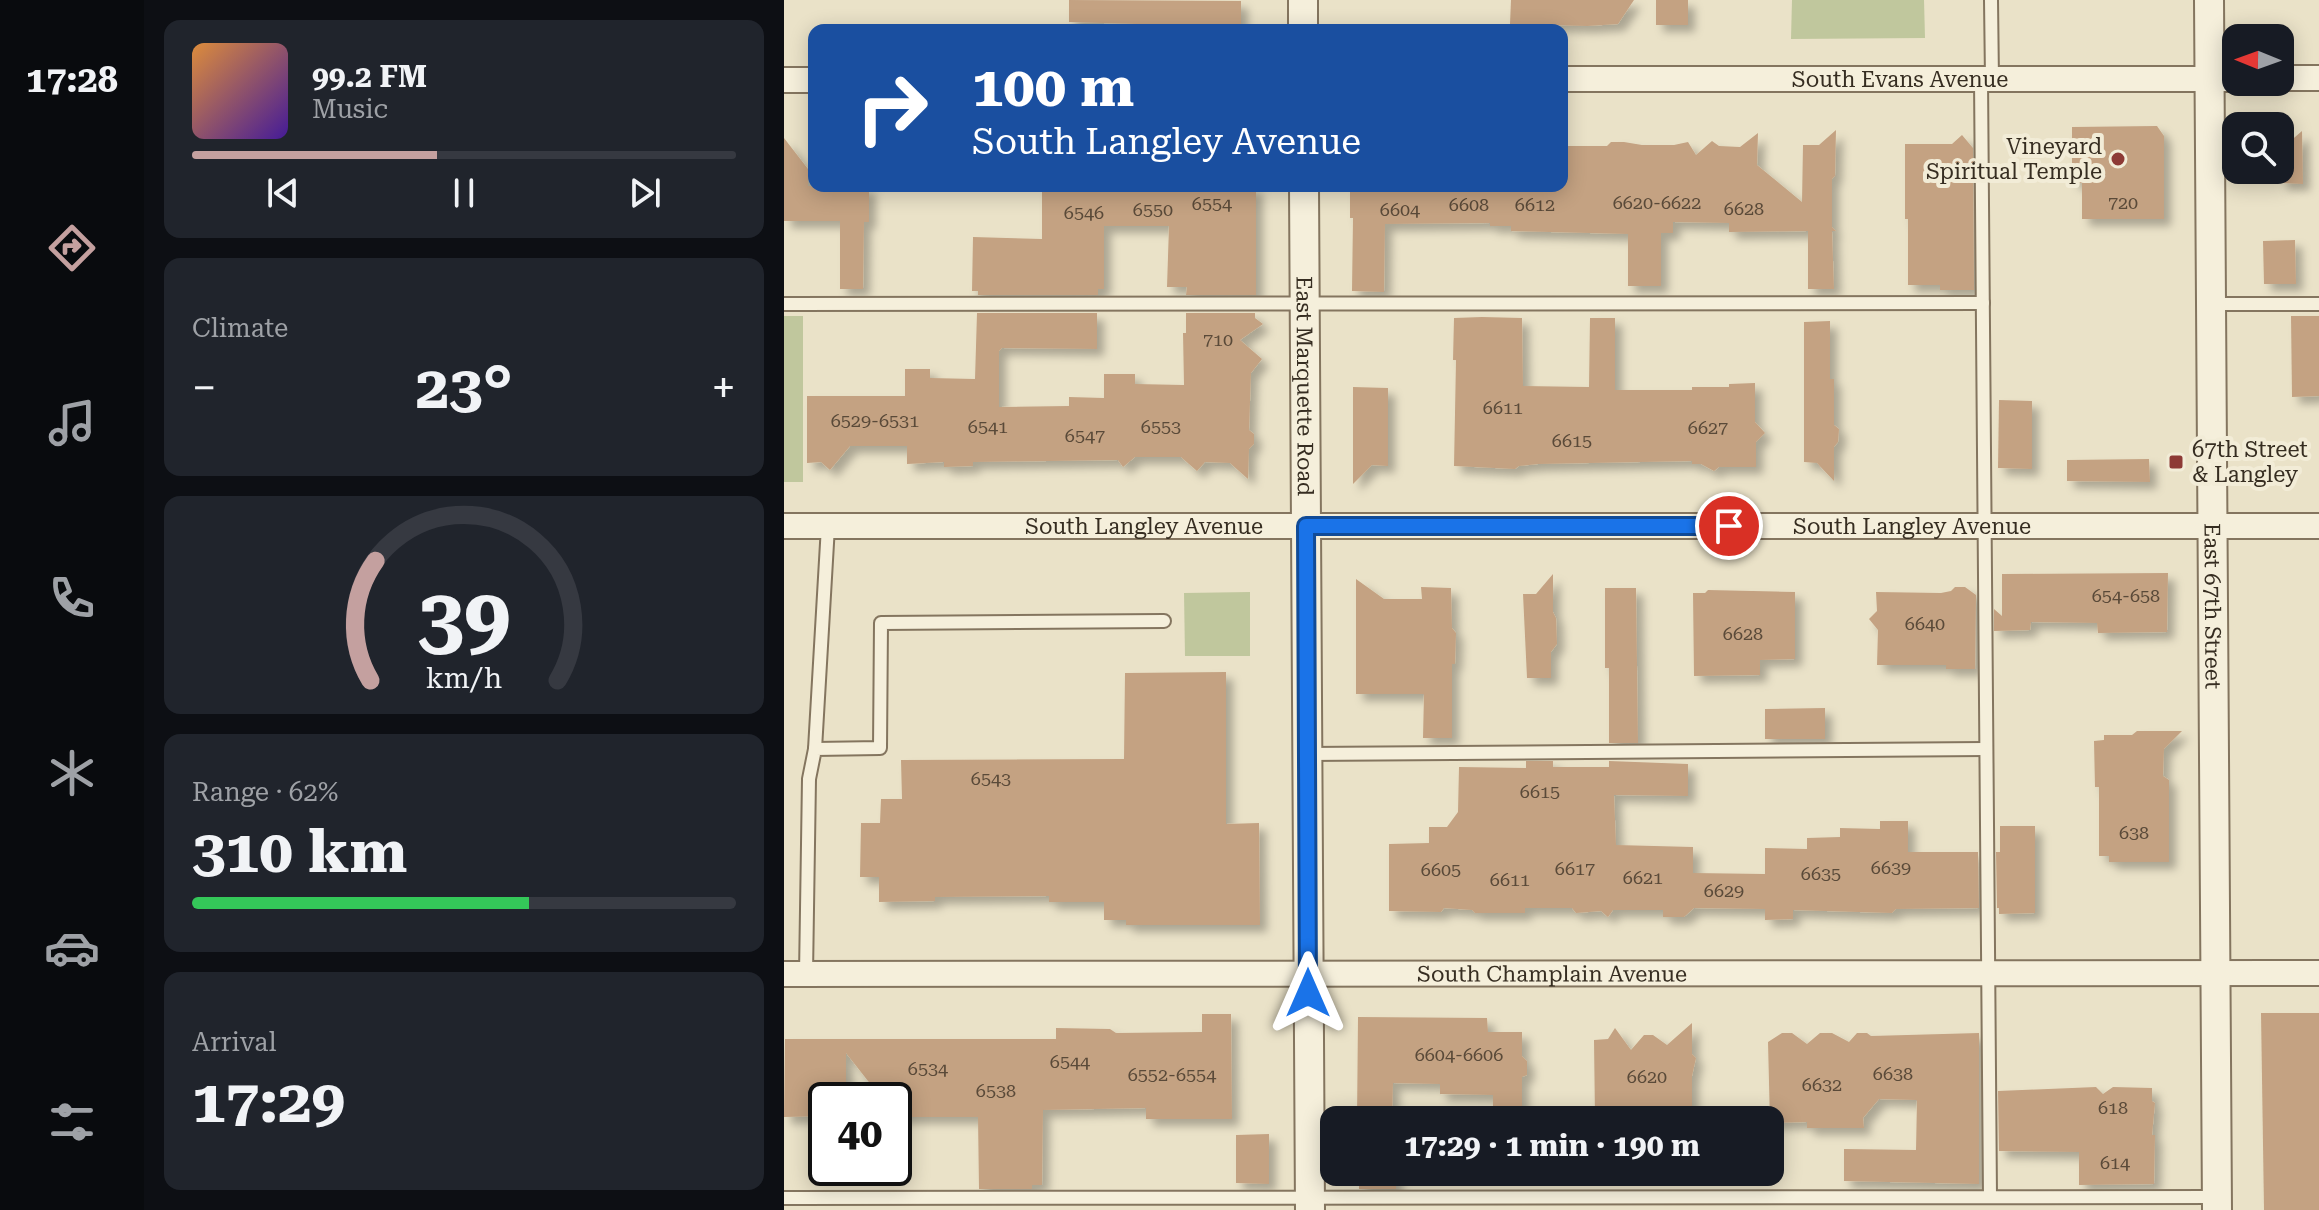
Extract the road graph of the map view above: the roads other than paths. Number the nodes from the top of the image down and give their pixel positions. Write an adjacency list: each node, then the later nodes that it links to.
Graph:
1 (1303, 0): 4 (street)
2 (1991, 0): 9 (lane)
3 (2209, 0): 5 (street, East 67th Street)
4 (1303, 24)
5 (2222, 73)
6 (2294, 78): 7 (street)
7 (2319, 78)
8 (1568, 79): 9 (street, South Evans Avenue)
9 (1987, 79): 10 (street, South Evans Avenue); 15 (lane)
10 (2222, 79)
11 (784, 80): 12 (street)
12 (808, 80)
13 (2222, 96): 18 (street, East 67th Street)
14 (1304, 192): 17 (street, East Marquette Road)
15 (1983, 303): 17 (lane); 23 (lane)
16 (784, 304): 17 (lane)
17 (1305, 304): 22 (street, East Marquette Road)
18 (2211, 304): 19 (lane); 24 (street, East 67th Street)
19 (2319, 304)
20 (784, 526): 21 (street, South Langley Avenue)
21 (828, 526): 22 (street, South Langley Avenue); 27 (lane)
22 (1306, 526): 23 (street, South Langley Avenue); 29 (street, East Marquette Road)
23 (1984, 526): 24 (street, South Langley Avenue); 28 (lane)
24 (2213, 526): 25 (street, South Langley Avenue); 31 (street, East 67th Street)
25 (2319, 526)
26 (1164, 621): 27 (lane)
27 (815, 749): 33 (lane)
28 (1986, 749): 29 (lane); 30 (lane)
29 (1307, 754): 34 (street, East Marquette Road)
30 (1988, 973): 31 (street, South Champlain Avenue); 34 (street, South Champlain Avenue); 35 (lane)
31 (2215, 973): 32 (street, South Champlain Avenue); 38 (street, East 67th Street)
32 (2319, 973)
33 (795, 974): 34 (street, South Champlain Avenue)
34 (1309, 974): 37 (street, East Marquette Road)
35 (1990, 1197): 37 (lane); 38 (lane)
36 (784, 1198): 37 (lane)
37 (1310, 1204)
38 (2217, 1204)

